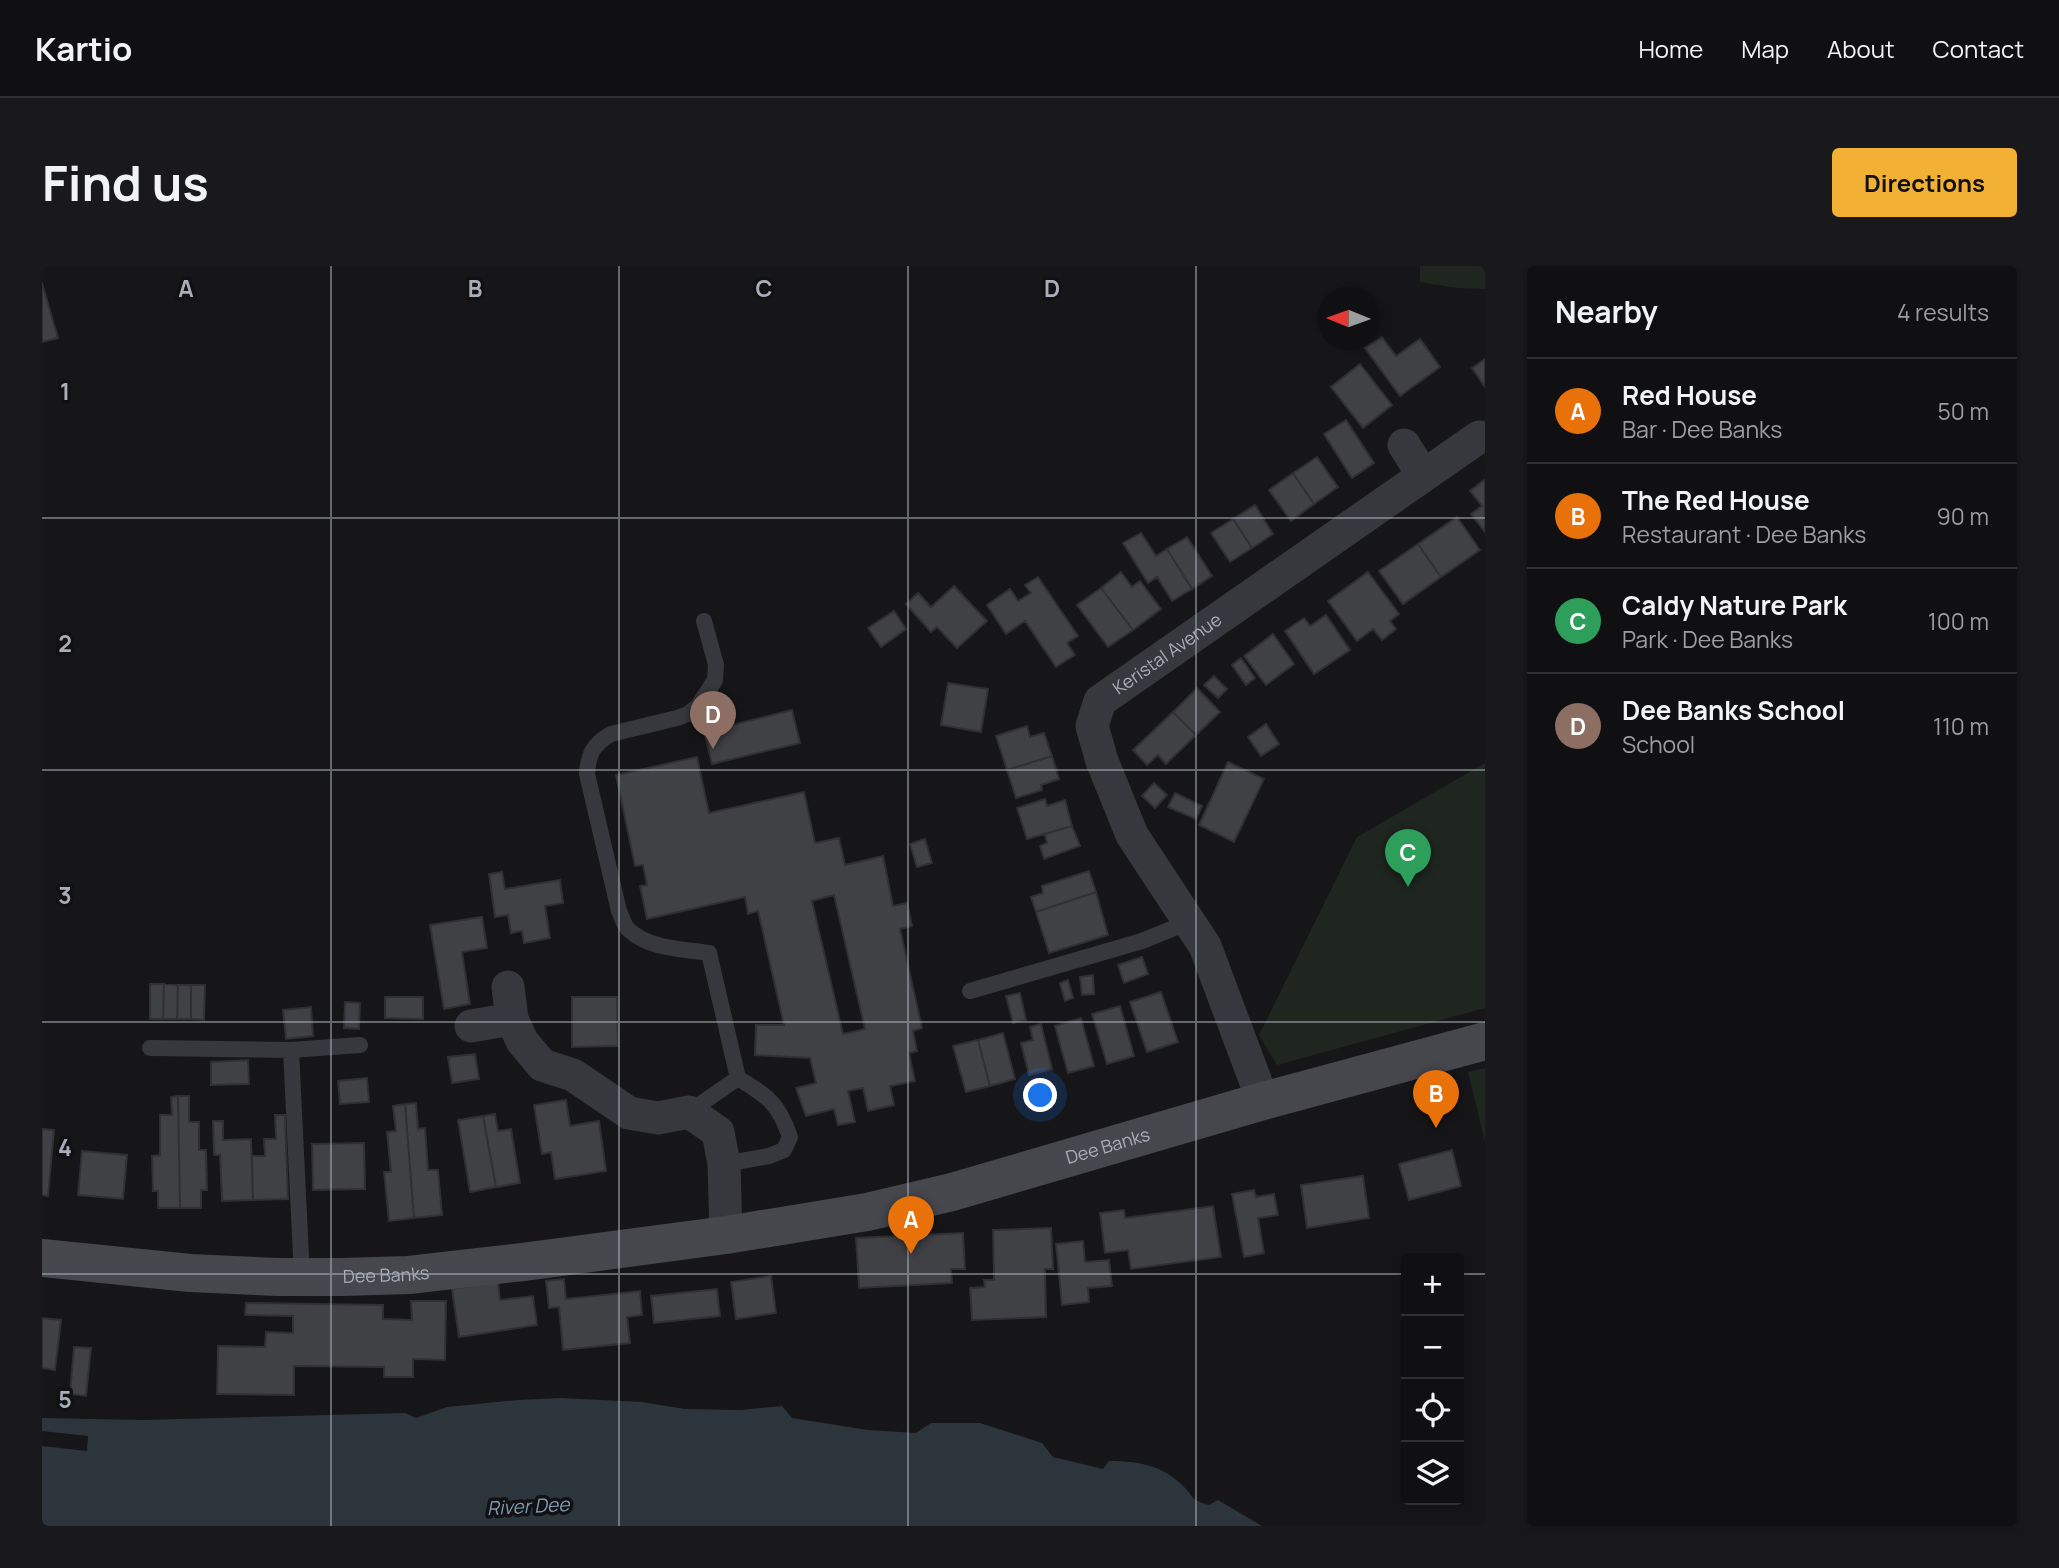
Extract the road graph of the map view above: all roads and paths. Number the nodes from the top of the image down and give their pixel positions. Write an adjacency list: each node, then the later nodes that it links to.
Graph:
1 (1479, 437): 3 (street, Keristal Avenue)
2 (1404, 445): 3 (street)
3 (1423, 475): 5 (street, Keristal Avenue)
4 (704, 621): 12 (lane)
5 (1189, 922): 6 (lane); 13 (street, Keristal Avenue)
6 (970, 991)
7 (471, 1026): 14 (street)
8 (1485, 1041): 13 (main road, Dee Banks)
9 (360, 1045): 11 (lane)
10 (150, 1048): 11 (lane)
11 (291, 1050): 18 (lane)
12 (738, 1078): 14 (lane); 15 (lane)
13 (1263, 1101): 16 (main road, Dee Banks)
14 (689, 1112): 15 (street)
15 (721, 1148): 16 (street)
16 (726, 1235): 18 (main road, Dee Banks)
17 (42, 1258): 18 (main road, Dee Banks)
18 (302, 1277)

